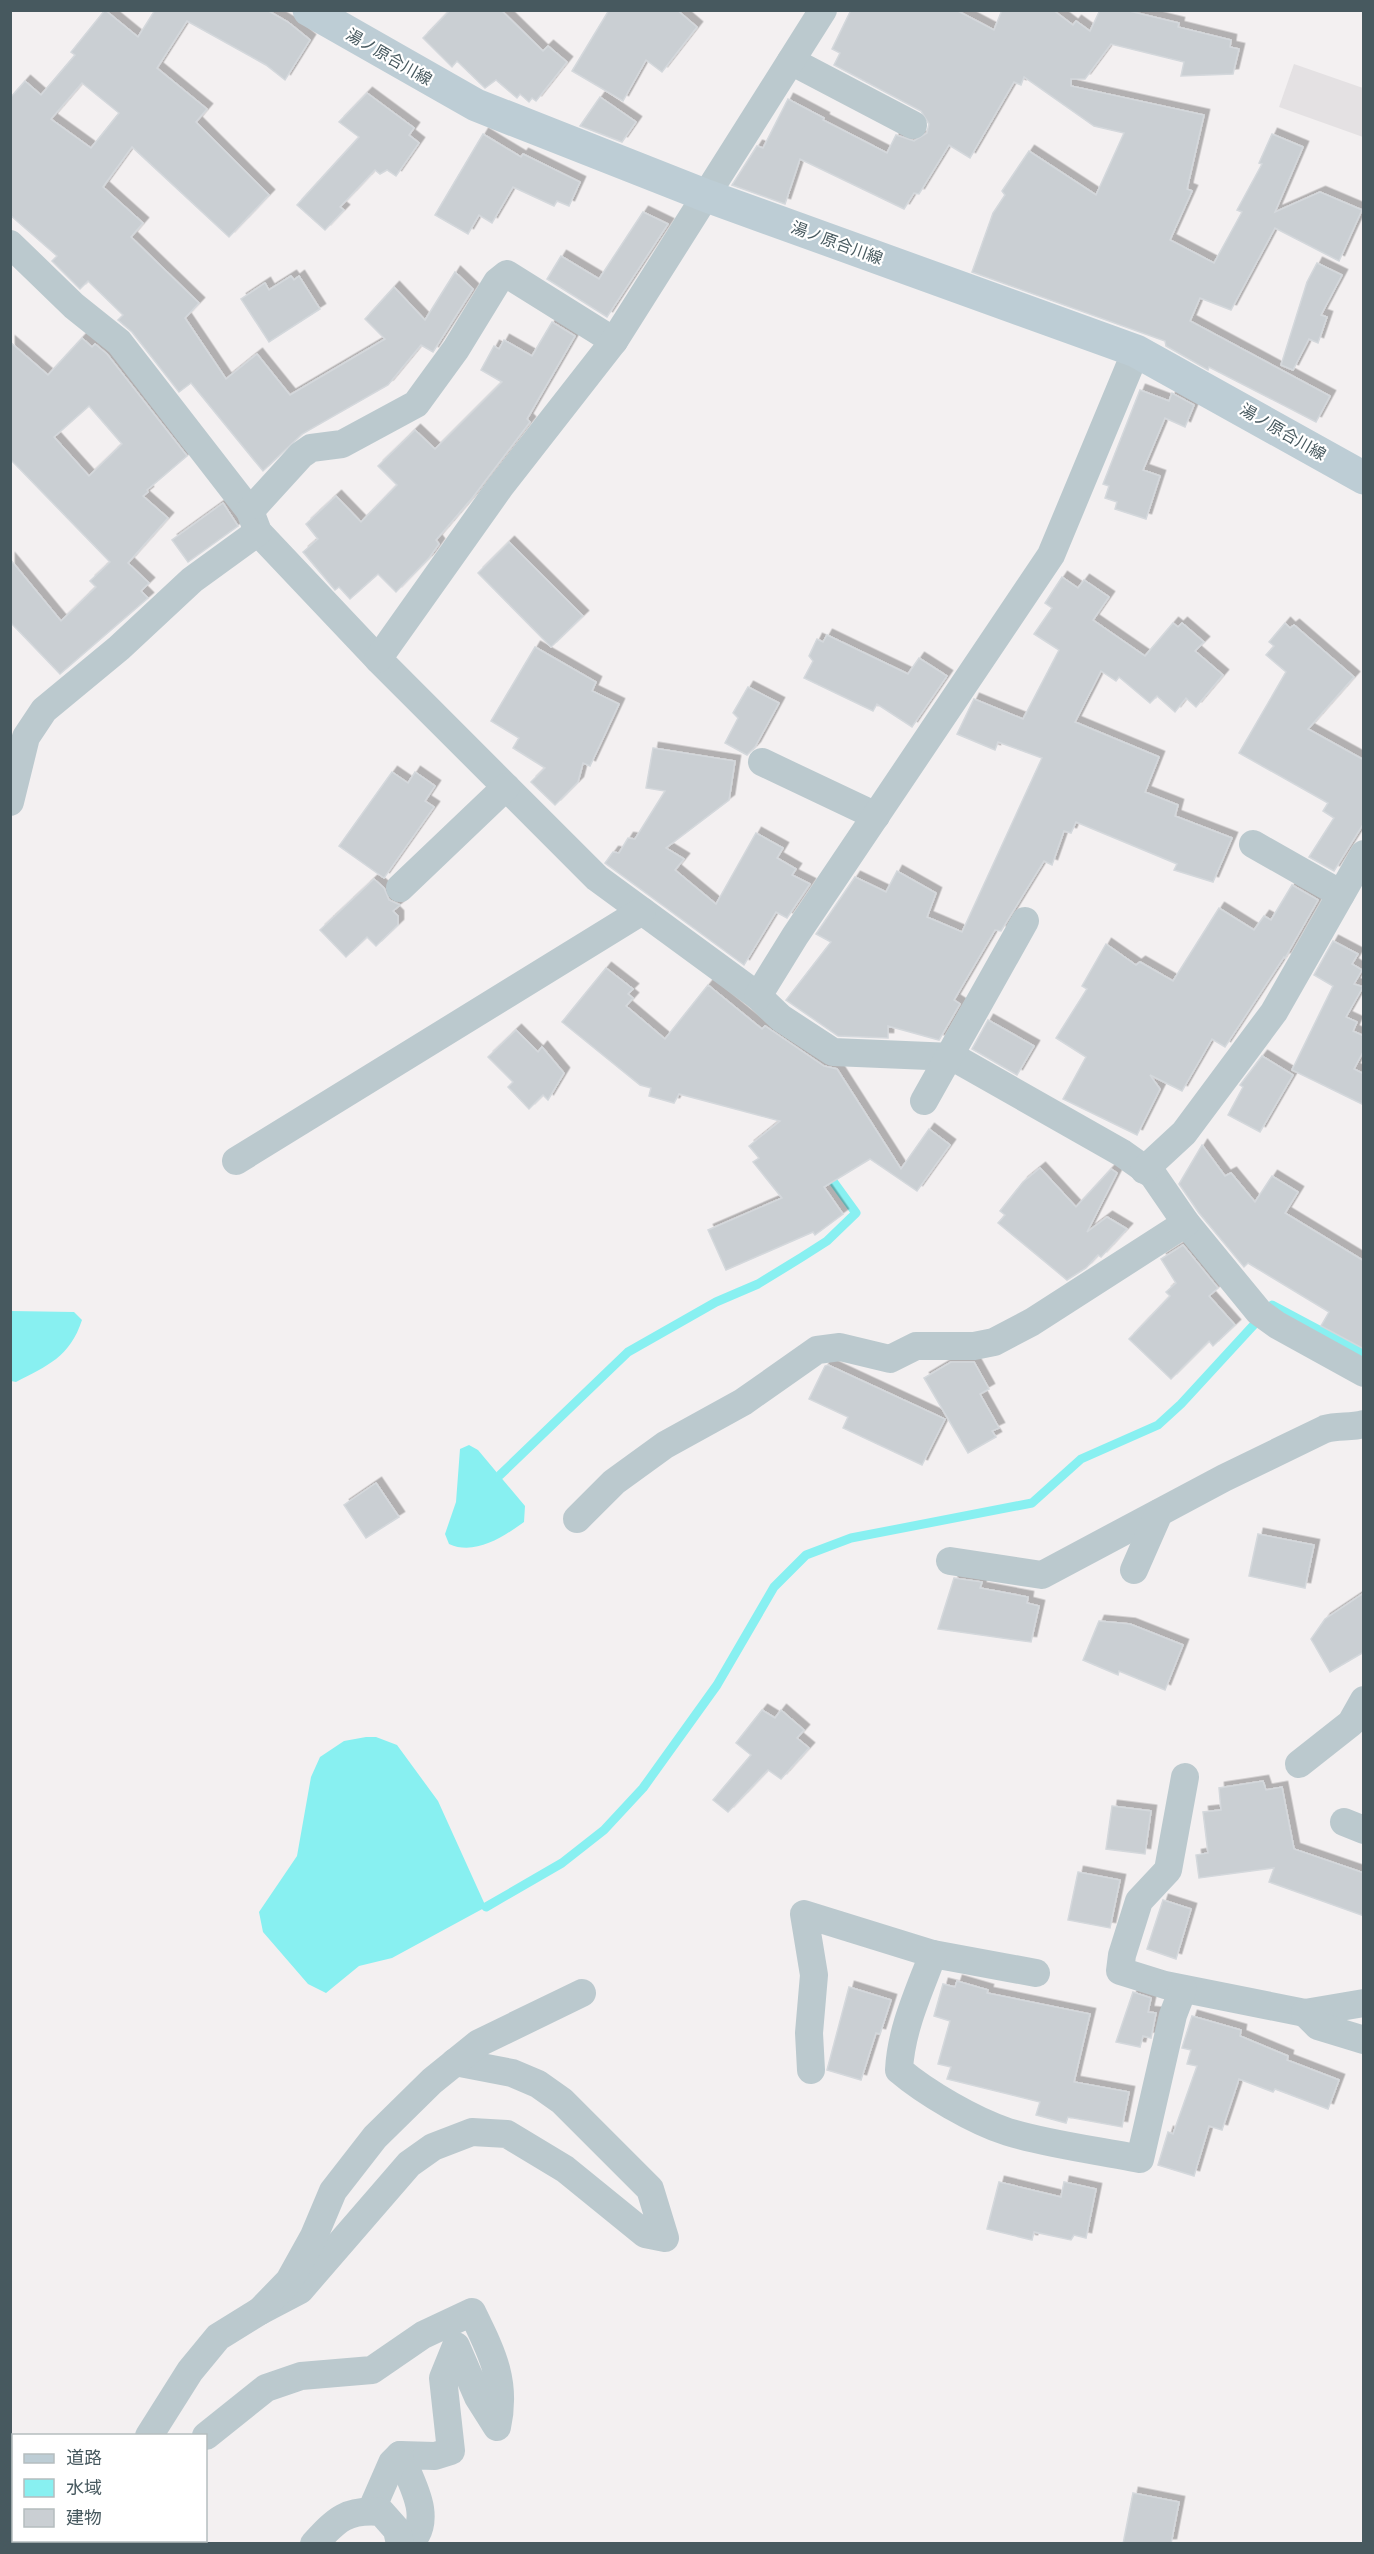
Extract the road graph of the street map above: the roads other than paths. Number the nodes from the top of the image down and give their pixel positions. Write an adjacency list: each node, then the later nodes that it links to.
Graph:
1 (309, 10): 5 (main road, 湯ノ原合川線)
2 (823, 10): 3 (street)
3 (791, 61): 4 (street); 5 (street)
4 (913, 125)
5 (708, 196): 7 (street); 8 (main road, 湯ノ原合川線)
6 (10, 244): 10 (street)
7 (614, 341): 10 (street); 11 (street)
8 (1136, 351): 9 (main road, 湯ノ原合川線); 16 (street)
9 (1364, 478)
10 (254, 522): 11 (street); 12 (street)
11 (378, 660): 14 (street)
12 (18, 739): 15 (street)
13 (762, 762): 16 (street)
14 (506, 787): 19 (street); 21 (street)
15 (10, 802)
16 (876, 816): 23 (street)
17 (1253, 844): 20 (street)
18 (1364, 854): 20 (street)
19 (400, 888)
20 (1341, 894): 27 (street)
21 (642, 911): 23 (street); 26 (street)
22 (1025, 921): 24 (street)
23 (758, 996): 24 (street)
24 (949, 1056): 25 (street); 27 (street)
25 (924, 1101)
26 (236, 1161)
27 (1144, 1170): 28 (street)
28 (1186, 1223): 29 (street); 32 (street)
29 (1364, 1373)
30 (1364, 1424): 31 (street)
31 (1159, 1513): 33 (street); 34 (street)
32 (577, 1520)
33 (950, 1561)
34 (1134, 1570)
35 (1364, 1700): 36 (street)
36 (1299, 1764)
37 (1185, 1777): 40 (street)
38 (933, 1954): 39 (street); 40 (street); 46 (street)
39 (1036, 1973)
40 (1183, 1989): 43 (street)
41 (582, 1993): 45 (street)
42 (1364, 2004): 43 (street)
43 (1305, 2013): 44 (street)
44 (1364, 2040)
45 (455, 2062): 47 (street); 47 (street)
46 (811, 2070)
47 (260, 2311): 48 (street)
48 (150, 2434)
49 (207, 2435): 50 (street)
50 (400, 2455): 51 (street); 54 (street)
51 (370, 2511): 52 (street); 53 (street)
52 (314, 2544)
53 (400, 2544)
54 (409, 2544)

